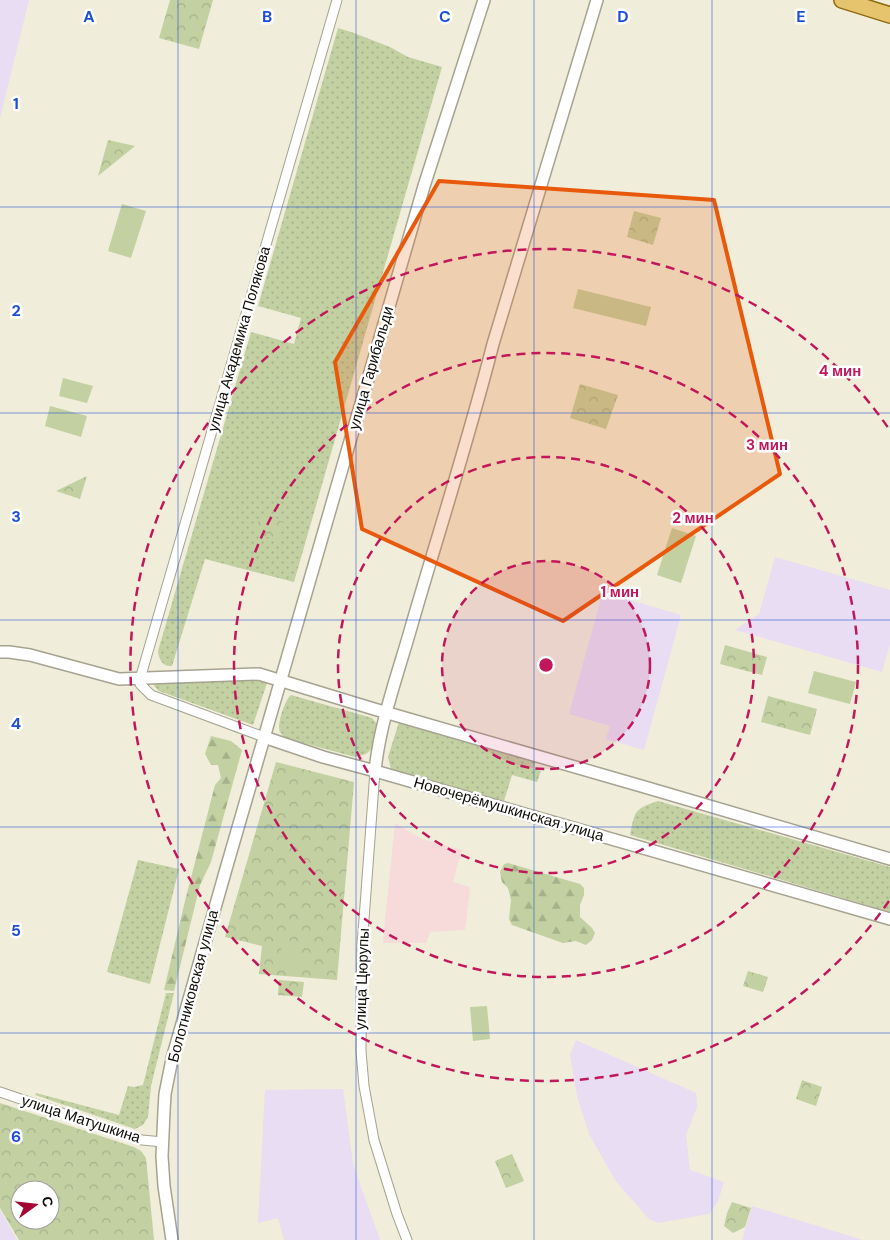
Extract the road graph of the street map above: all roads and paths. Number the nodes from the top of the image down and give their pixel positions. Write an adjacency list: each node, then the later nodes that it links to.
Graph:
1 (337, 0): 7 (street, улица Академика Полякова)
2 (484, 0): 8 (street, улица Гарибальди)
3 (597, 0): 9 (street)
4 (842, 0): 5 (main road)
5 (890, 15)
6 (0, 652): 7 (street)
7 (140, 679): 8 (street); 10 (street, Новочерёмушкинская улица)
8 (280, 681): 9 (street); 10 (street, улица Гарибальди)
9 (387, 712): 11 (street, улица Цюрупы); 12 (street)
10 (264, 738): 11 (street, Новочерёмушкинская улица); 15 (street, Болотниковская улица)
11 (375, 770): 13 (street, Новочерёмушкинская улица); 17 (street, улица Цюрупы)
12 (890, 859)
13 (890, 919)
14 (0, 1092): 15 (street, улица Матушкина)
15 (163, 1142): 16 (street, Болотниковская улица)
16 (172, 1240)
17 (407, 1240)

